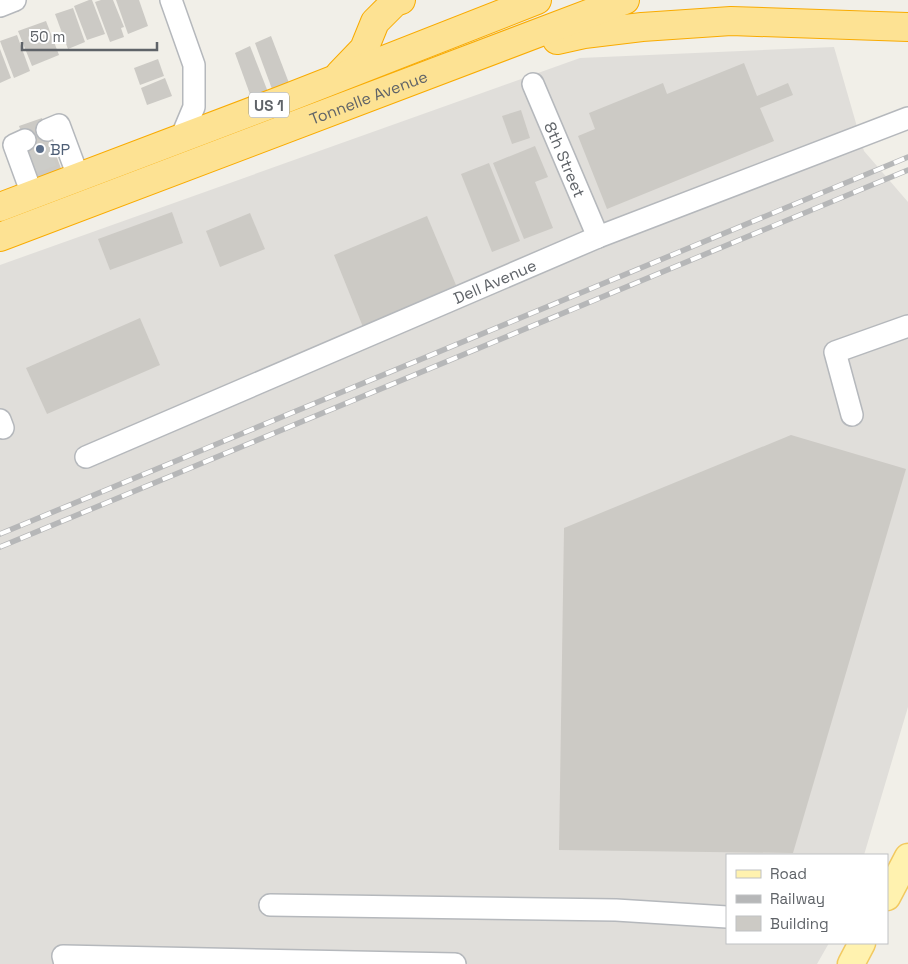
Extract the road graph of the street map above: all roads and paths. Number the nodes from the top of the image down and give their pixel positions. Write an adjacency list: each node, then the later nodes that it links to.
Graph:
1 (15, 0): 6 (street)
2 (171, 0): 13 (street)
3 (401, 0): 9 (highway)
4 (537, 0): 9 (highway, Tonnelle Avenue / US 1)
5 (625, 0): 8 (highway, Tonnelle Avenue / US 1)
6 (0, 6)
7 (908, 27): 8 (highway)
8 (491, 51): 18 (highway, Tonnelle Avenue / US 1)
9 (336, 79): 13 (highway, Tonnelle Avenue / US 1)
10 (533, 84): 19 (street, 8th Street)
11 (908, 118): 19 (street, Dell Avenue)
12 (48, 130): 15 (street)
13 (181, 138): 16 (highway, Tonnelle Avenue / US 1)
14 (25, 140): 17 (street)
15 (67, 157): 16 (street); 17 (street)
16 (119, 162): 17 (highway, Tonnelle Avenue / US 1)
17 (19, 185)
18 (0, 237)
19 (598, 237): 22 (street, Dell Avenue)
20 (908, 326): 21 (street)
21 (852, 416)
22 (86, 458)
23 (908, 857): 24 (main road)
24 (888, 895)
25 (270, 906): 26 (street)
26 (726, 917)
27 (65, 964): 28 (street)
28 (455, 964)

